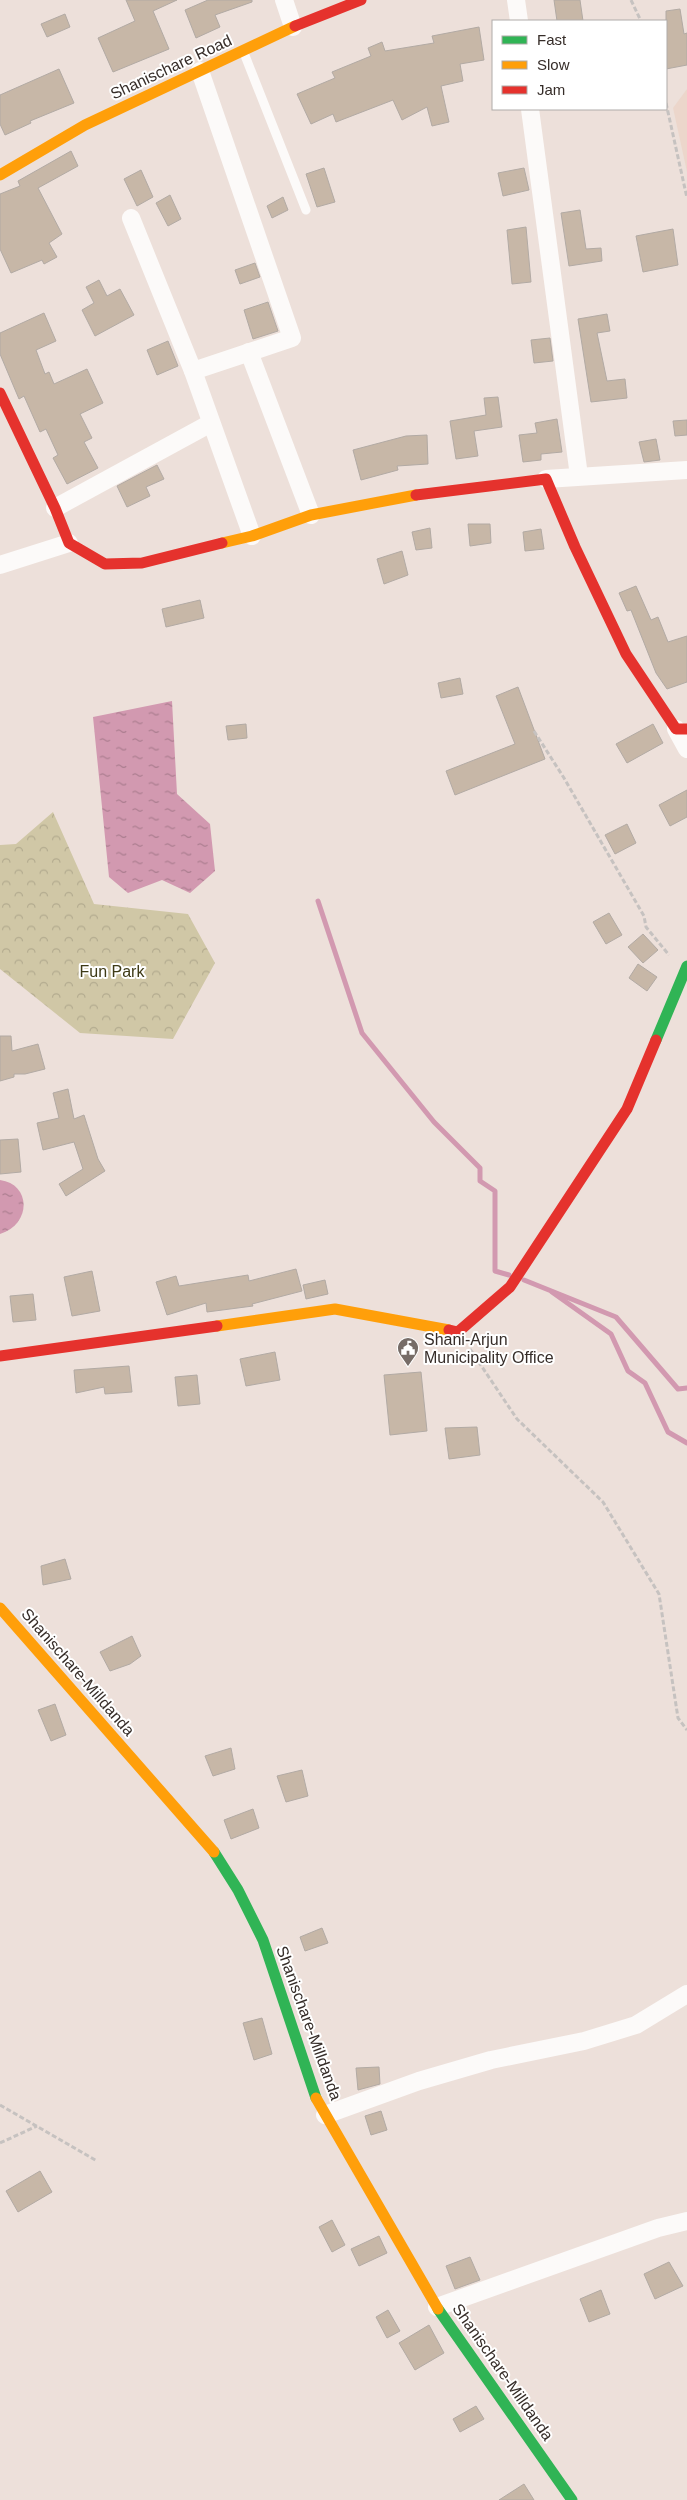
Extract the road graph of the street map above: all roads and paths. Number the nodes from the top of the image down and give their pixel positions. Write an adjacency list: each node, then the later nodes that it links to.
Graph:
1 (284, 0): 7 (street)
2 (361, 0): 7 (street, Shanischare Road)
3 (516, 0): 5 (street)
4 (631, 0): 6 (path)
5 (519, 20)
6 (640, 20)
7 (293, 27): 8 (street, Shanischare Road)
8 (244, 52): 9 (street, Shanischare Road); 14 (lane)
9 (200, 71): 12 (street, Shanischare Road); 16 (street)
10 (667, 108): 13 (path)
11 (530, 110): 21 (street)
12 (0, 174)
13 (687, 198)
14 (306, 210)
15 (131, 218): 17 (street)
16 (249, 352): 17 (street); 24 (street)
17 (193, 371): 19 (street)
18 (0, 393): 23 (street)
19 (211, 423): 23 (street); 25 (street)
20 (687, 470): 21 (street)
21 (578, 476): 22 (street)
22 (546, 479): 24 (street); 28 (street)
23 (55, 508): 26 (street)
24 (312, 516): 25 (street)
25 (252, 536): 26 (street)
26 (69, 543): 27 (street)
27 (0, 565)
28 (681, 729): 30 (street)
29 (534, 731): 31 (path)
30 (687, 749)
31 (686, 969): 32 (street)
32 (458, 1332): 33 (street); 35 (path)
33 (0, 1356)
34 (0, 1608): 38 (street, Shanischare-Milldanda)
35 (687, 1730)
36 (687, 1994): 38 (street)
37 (0, 2105): 39 (path)
38 (326, 2115): 43 (street, Shanischare-Milldanda)
39 (37, 2126): 40 (path); 41 (path)
40 (0, 2143)
41 (97, 2161)
42 (687, 2221): 43 (street)
43 (437, 2306): 44 (street, Shanischare-Milldanda)
44 (572, 2500)

